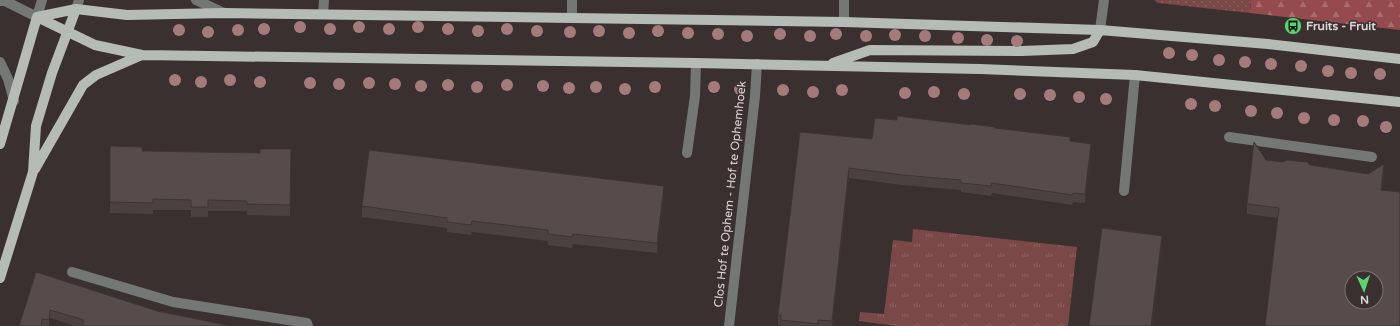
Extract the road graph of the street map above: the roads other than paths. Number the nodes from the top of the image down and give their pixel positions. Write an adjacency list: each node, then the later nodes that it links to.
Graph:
1 (42, 0): 11 (street)
2 (196, 0): 9 (street)
3 (324, 0): 10 (street)
4 (572, 0): 12 (street)
5 (844, 0): 13 (street)
6 (1104, 0): 14 (street)
7 (0, 1): 11 (street)
8 (77, 4): 9 (main road); 11 (main road); 15 (main road)
9 (224, 13): 10 (main road)
10 (323, 14): 12 (main road)
11 (37, 17): 15 (main road); 23 (main road)
12 (572, 18): 13 (main road)
13 (844, 22): 14 (main road)
14 (1100, 30): 17 (main road); 21 (main road)
15 (68, 32): 16 (main road); 29 (main road)
16 (142, 55): 19 (main road); 29 (main road)
17 (1400, 59)
18 (0, 62): 23 (street)
19 (696, 63): 20 (main road); 27 (street)
20 (757, 64): 21 (main road); 34 (street, Clos Hof te Ophem - Hof te Ophemhoek)
21 (827, 65): 22 (main road)
22 (1135, 76): 24 (main road); 30 (street)
23 (14, 101): 26 (main road)
24 (1400, 102)
25 (1229, 138): 28 (street)
26 (0, 144)
27 (687, 153)
28 (1372, 157)
29 (33, 172): 32 (main road)
30 (1124, 191)
31 (72, 272): 33 (street)
32 (0, 278)
33 (307, 325)
34 (729, 326)

